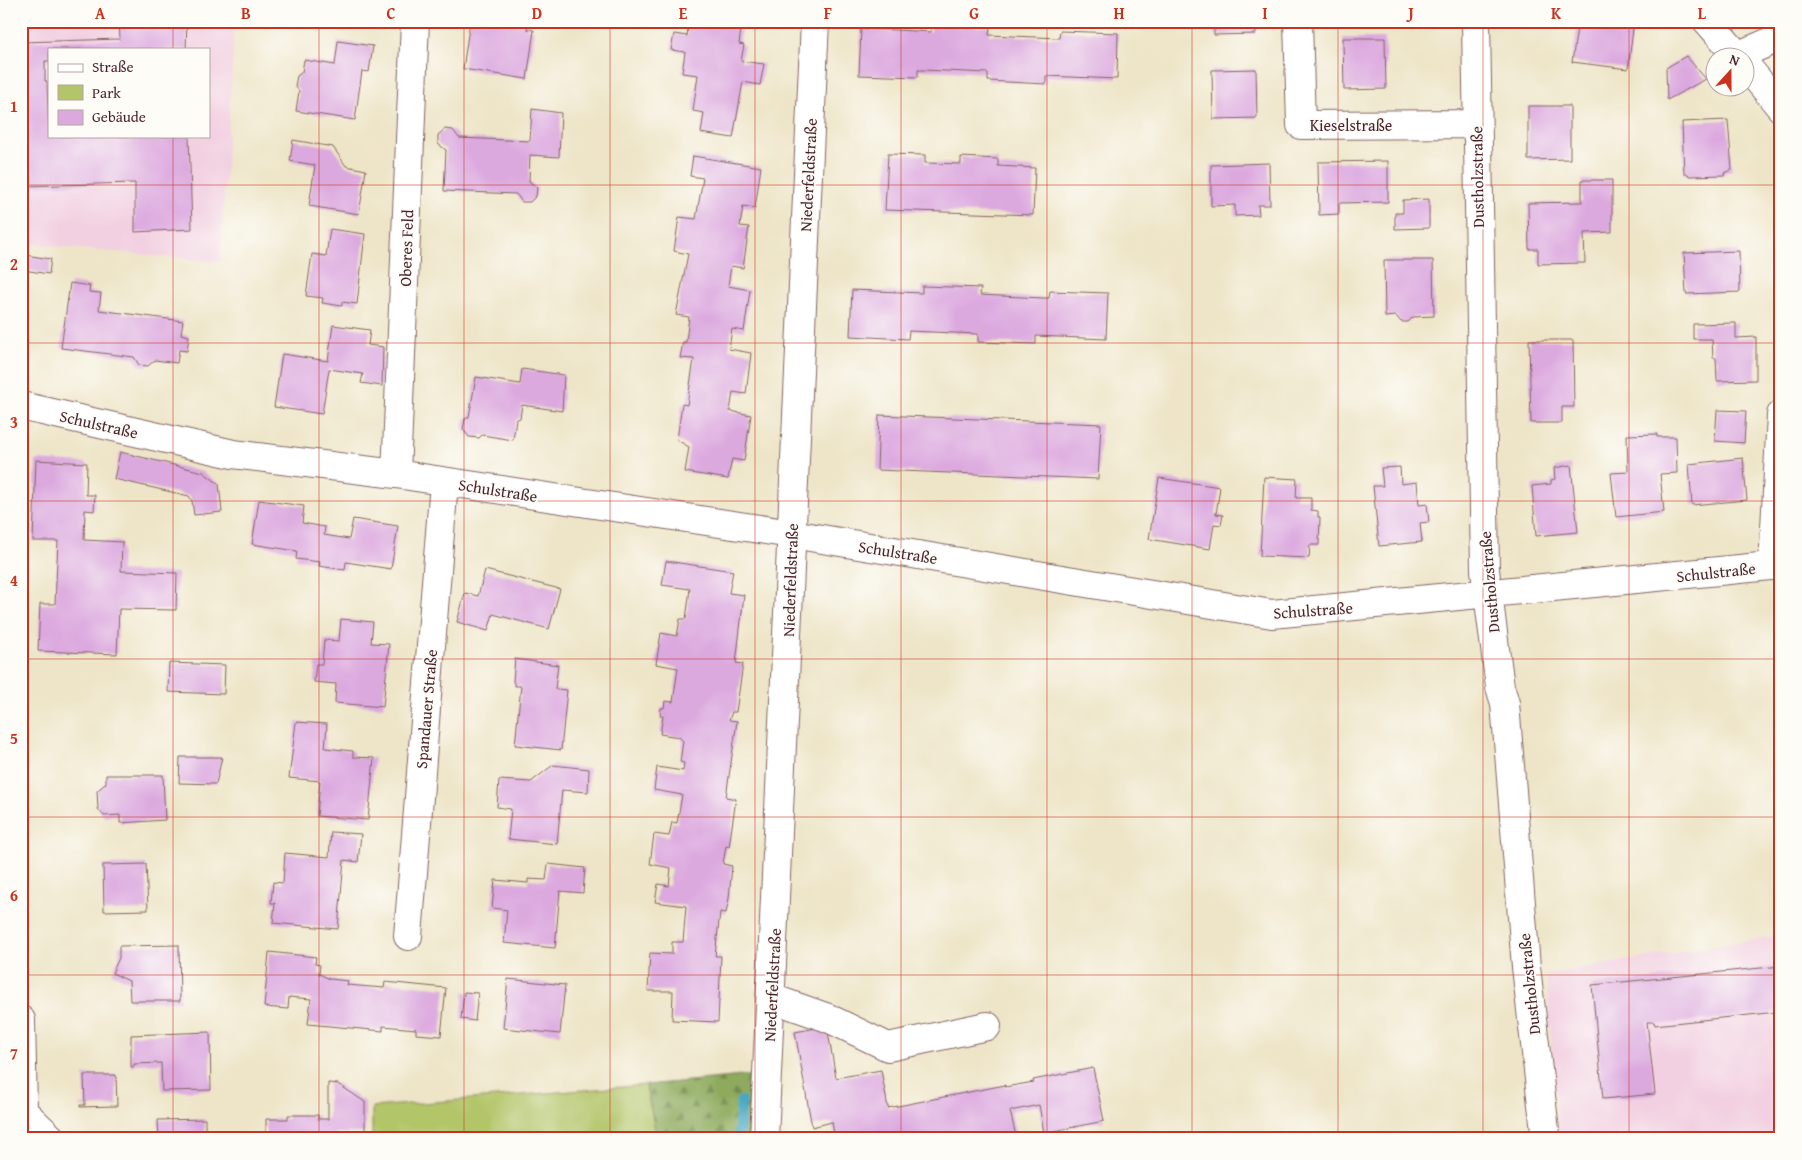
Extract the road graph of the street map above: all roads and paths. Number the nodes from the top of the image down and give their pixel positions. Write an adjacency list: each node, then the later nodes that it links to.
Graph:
1 (415, 21): 14 (street, Oberes Feld)
2 (815, 21): 16 (street, Niederfeldstraße)
3 (1298, 21): 11 (street, Kieselstraße)
4 (1476, 21): 11 (street, Dustholzstraße)
5 (1708, 21): 7 (street)
6 (1781, 37): 8 (street)
7 (1732, 48)
8 (1754, 51)
9 (1754, 74): 10 (street)
10 (1781, 108)
11 (1476, 124): 18 (street, Dustholzstraße)
12 (21, 406): 14 (street, Schulstraße)
13 (1781, 415): 17 (street)
14 (396, 474): 15 (street, Schulstraße)
15 (444, 482): 16 (street, Schulstraße); 19 (street, Spandauer Straße)
16 (792, 534): 18 (street, Schulstraße); 20 (street, Niederfeldstraße)
17 (1777, 566): 18 (street, Schulstraße)
18 (1488, 595): 26 (street, Dustholzstraße)
19 (408, 936)
20 (772, 998): 22 (street); 25 (street, Niederfeldstraße)
21 (21, 1020): 23 (street)
22 (988, 1026)
23 (22, 1109): 24 (street)
24 (52, 1139)
25 (764, 1139)
26 (1546, 1139)

